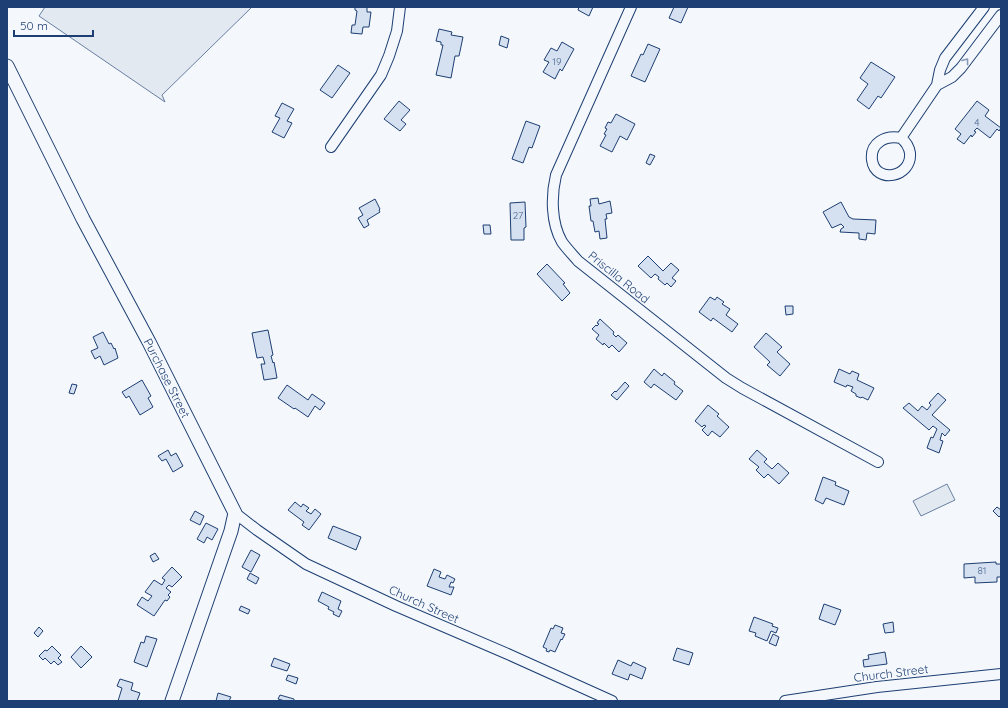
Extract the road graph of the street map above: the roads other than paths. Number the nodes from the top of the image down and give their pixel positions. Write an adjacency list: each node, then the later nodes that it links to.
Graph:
1 (400, 7): 8 (street)
2 (630, 7): 9 (street, Priscilla Road)
3 (984, 7): 6 (street)
4 (1001, 15): 6 (street, one-way to 4)
5 (7, 66): 10 (street, Purchase Street)
6 (936, 85): 7 (street)
7 (901, 138)
8 (331, 147)
9 (878, 462)
10 (235, 513): 12 (street); 13 (street, Church Street)
11 (1001, 674): 14 (street, Church Street)
12 (172, 701)
13 (612, 701)
14 (785, 701)

